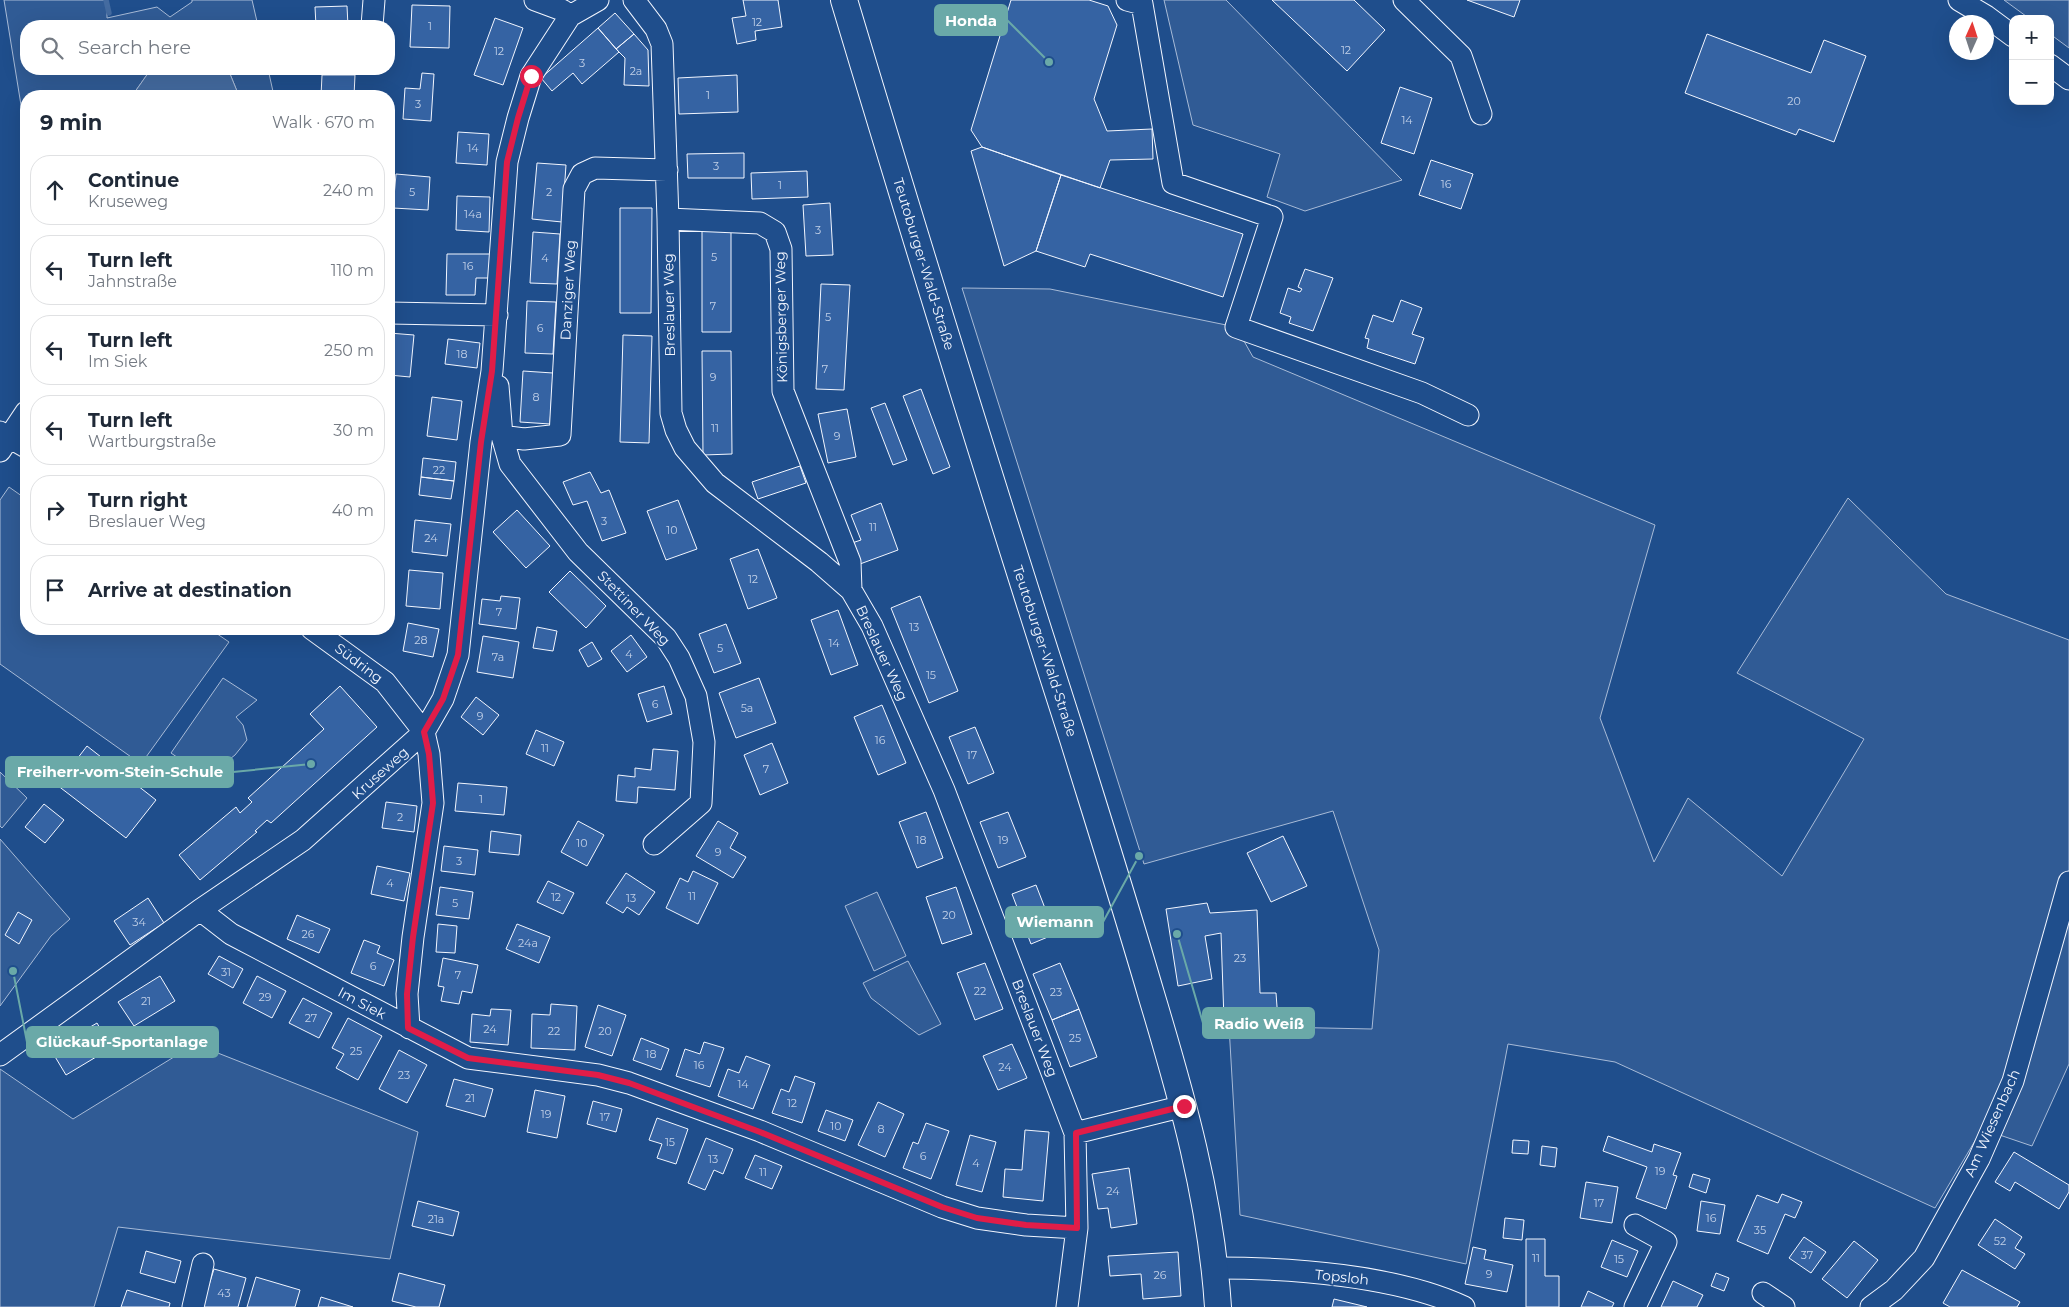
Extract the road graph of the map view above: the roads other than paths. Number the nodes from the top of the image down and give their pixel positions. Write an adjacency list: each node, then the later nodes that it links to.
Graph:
1 (374, 0): 10 (street)
2 (535, 0): 9 (street)
3 (598, 0): 9 (street, Kruseweg)
4 (634, 0): 15 (street, Breslauer Weg)
5 (844, 0): 32 (main road, Teutoburger-Wald-Straße)
6 (1127, 0): 20 (street)
7 (1404, 0): 14 (street)
8 (1959, 0): 11 (street)
9 (570, 16): 18 (street, Kruseweg)
10 (372, 20)
11 (2009, 33)
12 (2054, 68): 13 (street)
13 (2069, 79)
14 (1481, 114)
15 (667, 170): 16 (street, Breslauer Weg); 22 (street, Danziger Weg)
16 (668, 219): 24 (street, Breslauer Weg); 24 (street, Königsberger Weg)
17 (395, 313): 18 (street)
18 (497, 316): 19 (street, Kruseweg)
19 (492, 371): 22 (street); 26 (street, Kruseweg)
20 (1468, 415)
21 (20, 423): 23 (street)
22 (502, 436): 27 (street, Stettiner Weg)
23 (9, 442)
24 (851, 590): 33 (street, Breslauer Weg)
25 (320, 635): 26 (street, Südring)
26 (424, 732): 29 (street, Kruseweg); 30 (street, Südring)
27 (654, 844)
28 (2069, 882): 45 (street, Am Wiesenbach)
29 (200, 910): 30 (street, Im Siek); 31 (street, Kruseweg)
30 (408, 1028): 35 (street, Im Siek)
31 (0, 1055)
32 (1184, 1106): 33 (street); 37 (main road, Teutoburger-Wald-Straße)
33 (1076, 1133): 35 (street)
34 (1635, 1225): 43 (street)
35 (1077, 1228): 40 (street)
36 (203, 1264): 39 (street)
37 (1216, 1268): 41 (main road, Teutoburger-Wald-Straße); 42 (street, Topsloh)
38 (1763, 1293): 44 (street)
39 (193, 1307)
40 (1067, 1307)
41 (1218, 1307)
42 (1464, 1307)
43 (1635, 1307)
44 (1784, 1307)
45 (1871, 1307)

